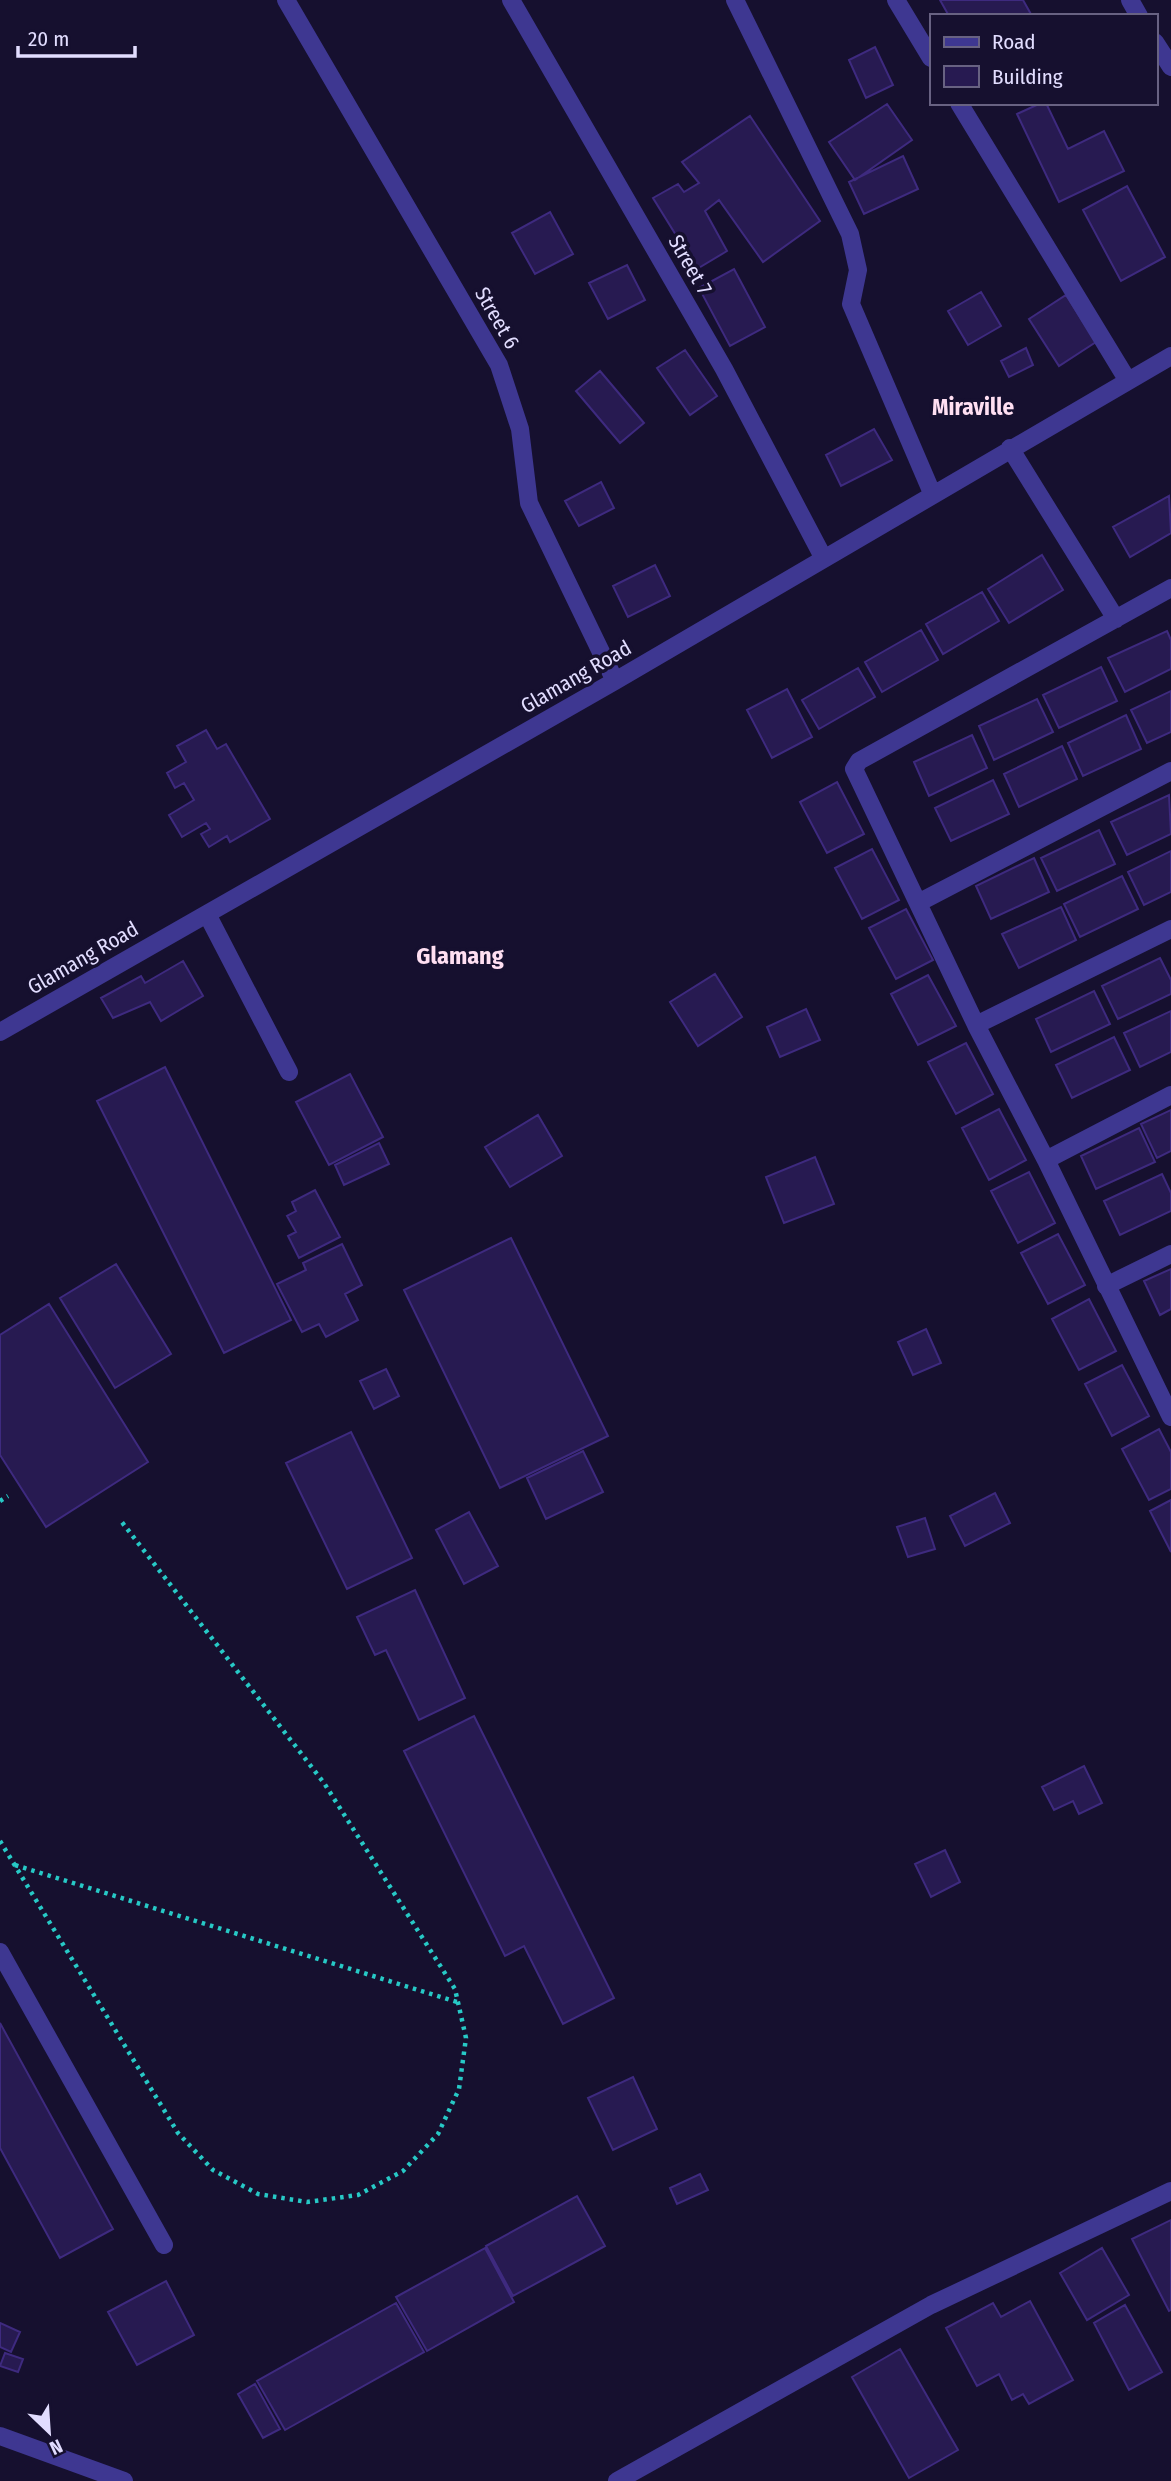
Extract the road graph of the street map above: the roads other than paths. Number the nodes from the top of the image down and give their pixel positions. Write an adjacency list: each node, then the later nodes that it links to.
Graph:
1 (286, 0): 16 (street, Street 6)
2 (511, 0): 13 (street, Street 7)
3 (734, 0): 12 (street)
4 (896, 0): 6 (street)
5 (1157, 45): 7 (street)
6 (930, 56)
7 (1171, 67)
8 (960, 105): 10 (street)
9 (1171, 356): 10 (street, Glamang Road)
10 (1128, 381): 11 (street, Glamang Road)
11 (1010, 448): 12 (street, Glamang Road); 15 (street)
12 (932, 493): 13 (street, Glamang Road)
13 (823, 557): 16 (street, Glamang Road)
14 (1171, 588): 15 (street)
15 (1116, 619): 18 (street)
16 (615, 681): 19 (street, Glamang Road)
17 (1171, 771): 18 (street)
18 (918, 903): 21 (street)
19 (207, 914): 22 (street, Glamang Road); 23 (street)
20 (1171, 929): 21 (street)
21 (976, 1025): 25 (street)
22 (0, 1032)
23 (289, 1072)
24 (1171, 1095): 25 (street)
25 (1046, 1160): 27 (street)
26 (1171, 1254): 27 (street)
27 (1106, 1286): 28 (street)
28 (1169, 1410)
29 (0, 1952): 31 (street)
30 (1171, 2191): 34 (street)
31 (164, 2245)
32 (0, 2436): 33 (street)
33 (124, 2481)
34 (617, 2481)

